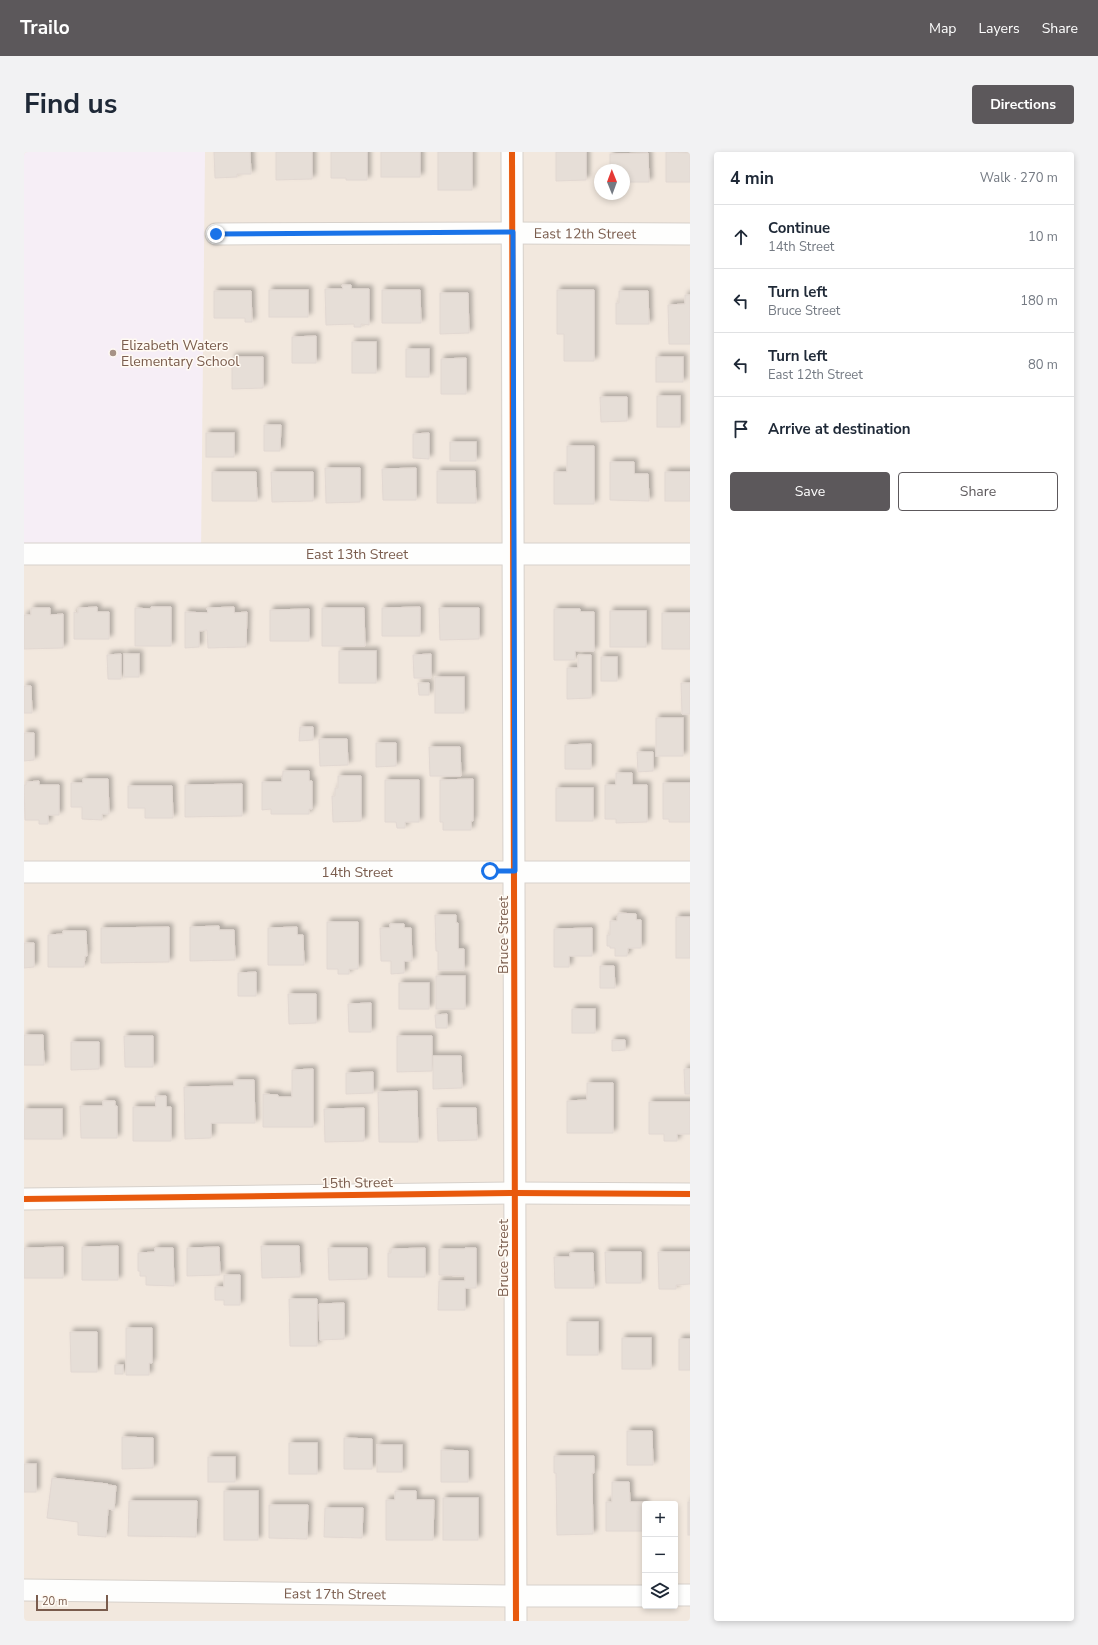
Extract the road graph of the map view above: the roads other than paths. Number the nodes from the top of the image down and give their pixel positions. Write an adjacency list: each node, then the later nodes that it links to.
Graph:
1 (512, 152): 2 (street, Bruce Street)
2 (513, 232): 3 (street, East 12th Street); 4 (street, East 12th Street); 6 (street, Bruce Street)
3 (216, 234)
4 (690, 234)
5 (24, 554): 6 (street, East 13th Street)
6 (514, 554): 7 (street, East 13th Street); 8 (street, Bruce Street)
7 (690, 554)
8 (515, 871): 9 (street, 14th Street); 10 (street, 14th Street); 11 (street, Bruce Street)
9 (24, 872)
10 (690, 872)
11 (516, 1193): 12 (street, 15th Street); 13 (street, 15th Street); 16 (street, Bruce Street)
12 (690, 1194)
13 (24, 1199)
14 (24, 1590): 16 (street, East 17th Street)
15 (690, 1595): 18 (street)
16 (516, 1596): 17 (street, East 17th Street); 19 (street, Bruce Street)
17 (642, 1596)
18 (678, 1596)
19 (516, 1621)

